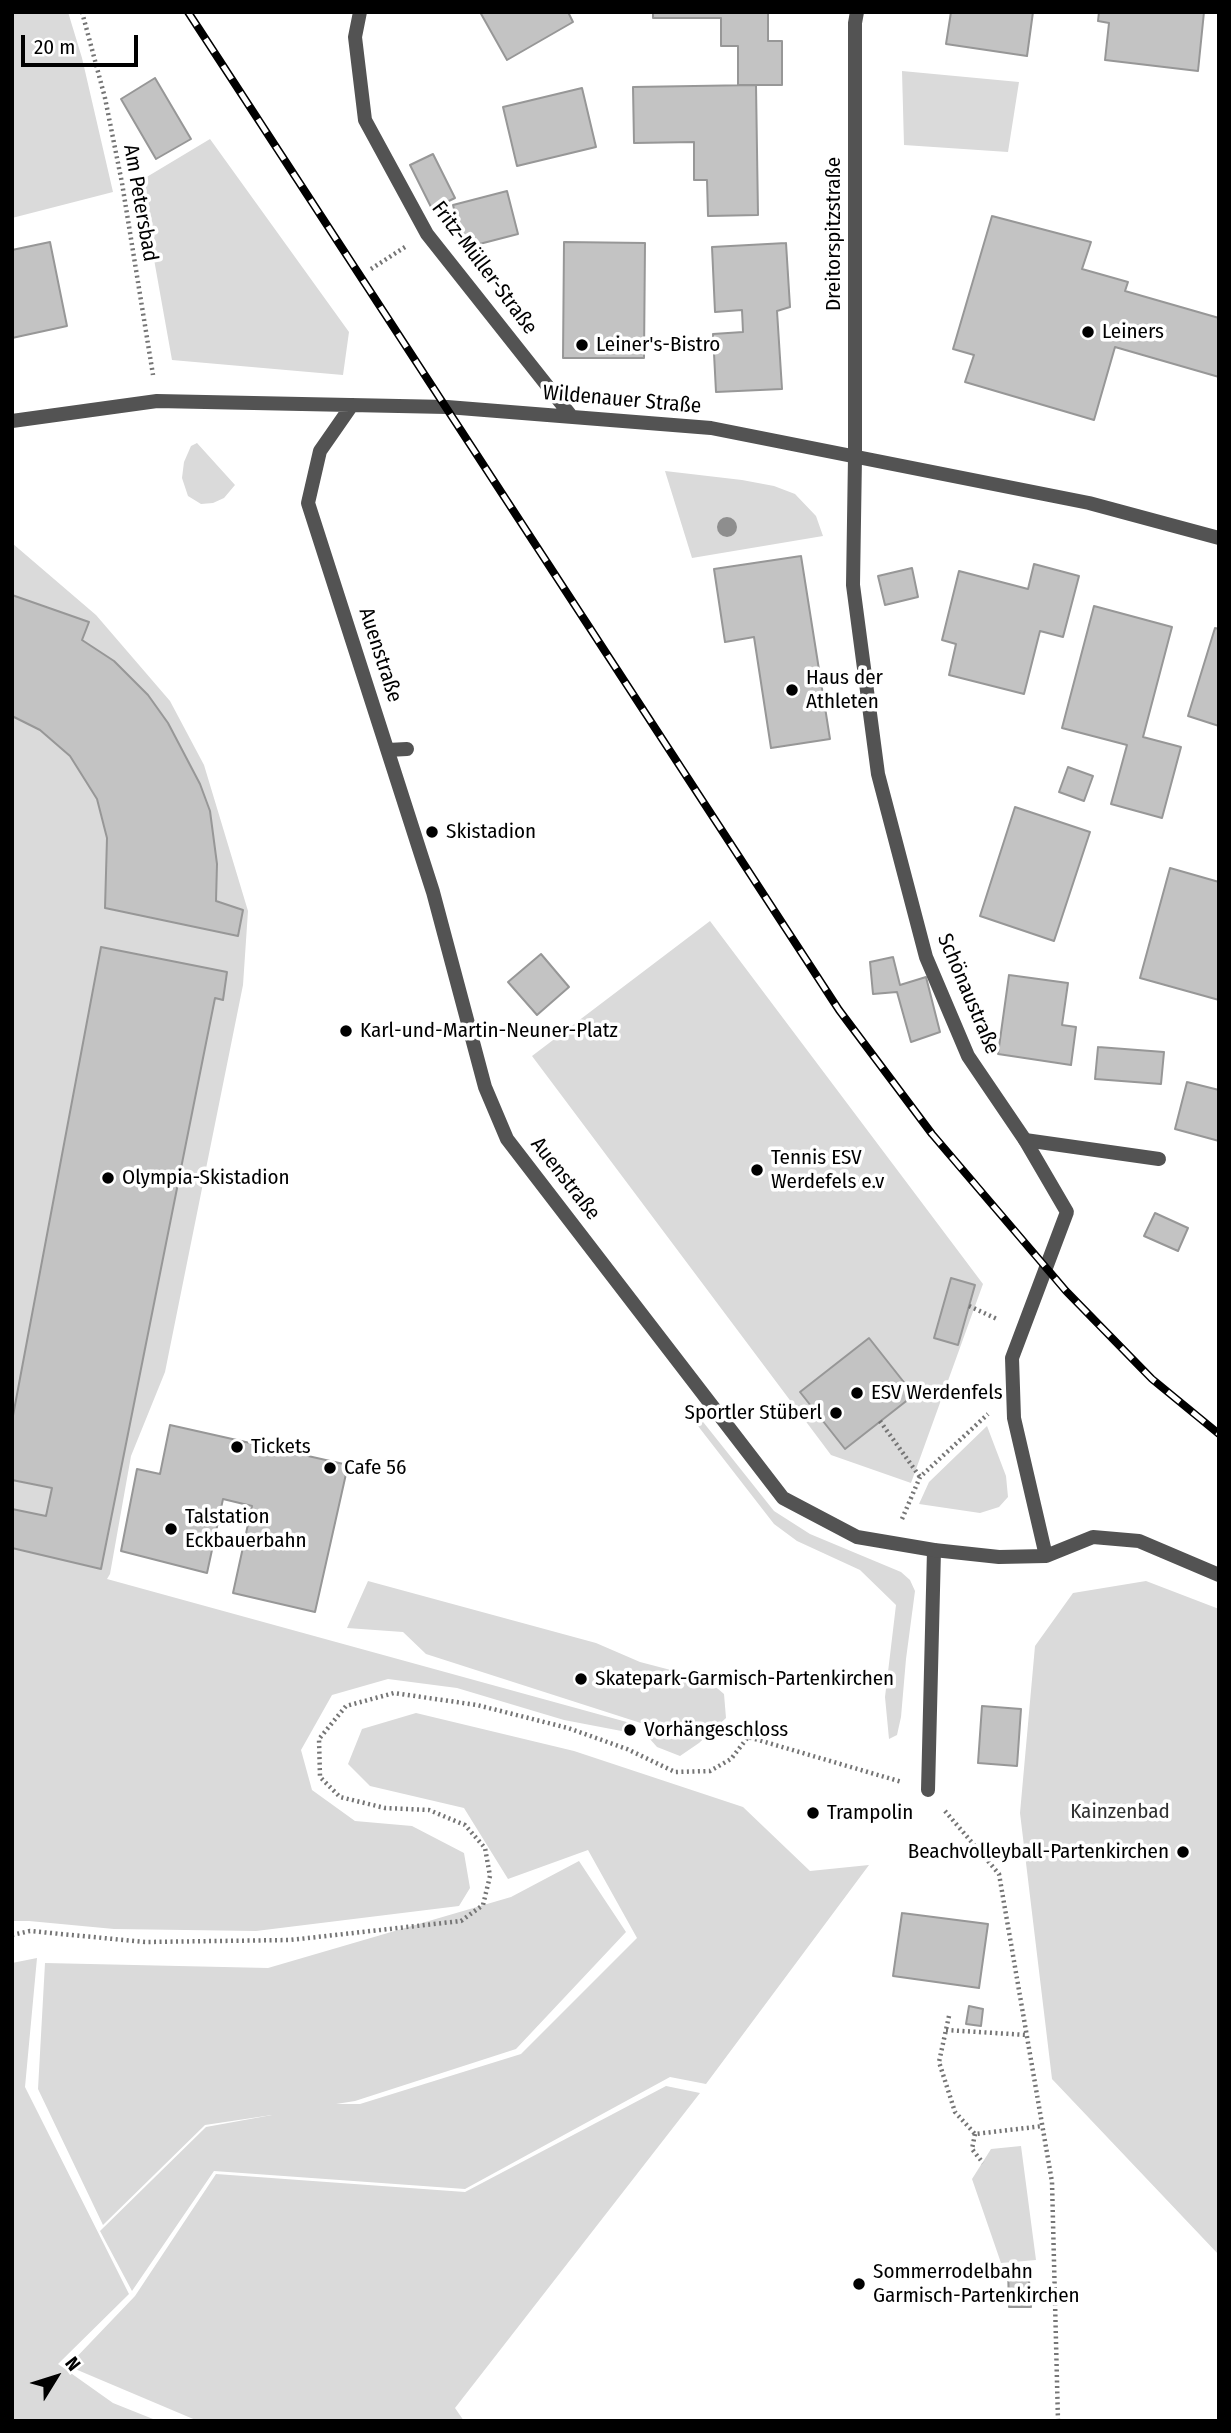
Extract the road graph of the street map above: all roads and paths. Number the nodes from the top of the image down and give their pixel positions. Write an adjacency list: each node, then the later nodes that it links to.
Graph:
1 (82, 12): 6 (path, Am Petersbad)
2 (360, 12): 8 (street, Fritz-Müller-Straße)
3 (858, 12): 10 (street, Dreitorspitzstraße)
4 (395, 253): 5 (path)
5 (370, 269)
6 (157, 401): 7 (street, Wildenauer Straße); 9 (street, Wildenauer Straße)
7 (352, 405): 8 (street, Wildenauer Straße); 13 (street, Auenstraße)
8 (572, 417): 10 (street, Wildenauer Straße)
9 (12, 421)
10 (855, 457): 11 (street, Wildenauer Straße); 14 (street, Schönaustraße)
11 (1219, 538)
12 (407, 749): 13 (street)
13 (388, 750): 20 (street, Auenstraße)
14 (1025, 1140): 15 (street); 16 (street, Schönaustraße)
15 (1159, 1159)
16 (1013, 1391): 18 (path); 21 (street, Schönaustraße)
17 (880, 1421): 18 (path)
18 (920, 1477): 19 (path)
19 (904, 1513)
20 (934, 1550): 21 (street, Auenstraße); 23 (street)
21 (1046, 1556): 22 (street, Auenstraße)
22 (1219, 1575)
23 (928, 1790): 24 (path); 27 (path)
24 (12, 1935)
25 (949, 2016): 26 (path)
26 (946, 2030): 27 (path); 29 (path)
27 (1027, 2035): 28 (path)
28 (1043, 2126): 29 (path); 31 (path)
29 (975, 2134): 30 (path)
30 (982, 2163)
31 (1058, 2421)

